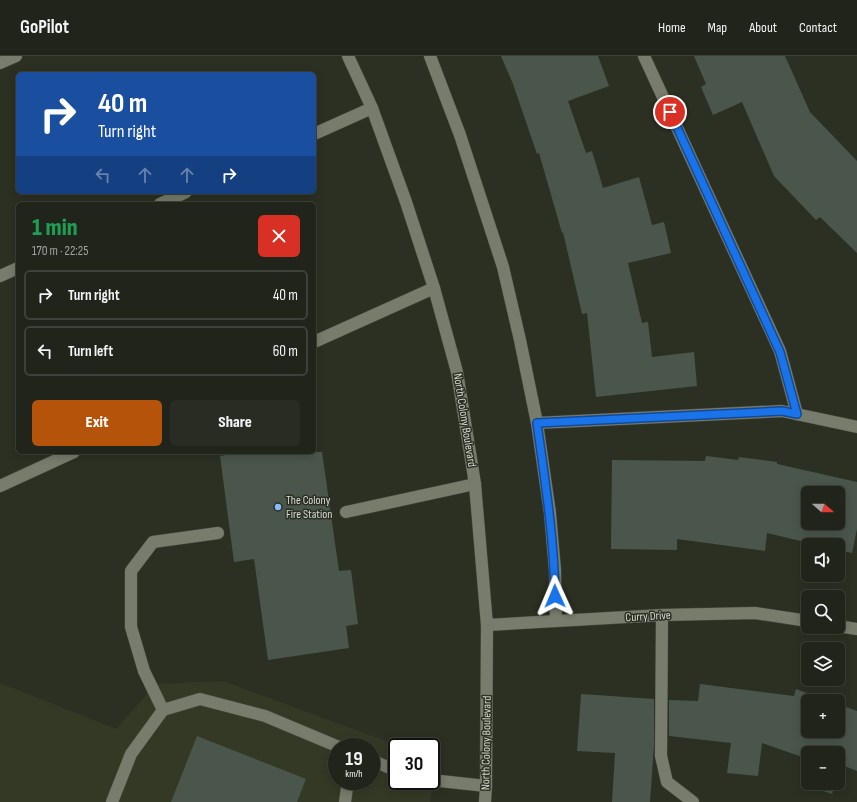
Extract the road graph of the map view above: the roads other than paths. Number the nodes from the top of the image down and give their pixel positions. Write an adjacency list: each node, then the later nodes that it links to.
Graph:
1 (16, 56): 5 (street)
2 (348, 56): 6 (street, North Colony Boulevard)
3 (430, 56): 15 (street)
4 (644, 56): 14 (street)
5 (0, 63)
6 (372, 108): 7 (street); 12 (street, North Colony Boulevard)
7 (316, 133)
8 (182, 194): 9 (street)
9 (164, 202)
10 (16, 269): 11 (street)
11 (0, 276)
12 (434, 288): 13 (street); 18 (street, North Colony Boulevard)
13 (316, 341)
14 (797, 414): 15 (street); 16 (street)
15 (537, 423): 24 (street)
16 (857, 427)
17 (70, 454): 19 (street)
18 (475, 484): 20 (street); 25 (street, North Colony Boulevard)
19 (0, 486)
20 (346, 512)
21 (218, 533): 28 (street)
22 (662, 615): 23 (street, Curry Drive); 24 (street, Curry Drive); 36 (street)
23 (801, 620)
24 (556, 621): 25 (street, Curry Drive)
25 (487, 625): 31 (street, North Colony Boulevard)
26 (845, 627): 27 (street)
27 (857, 629)
28 (163, 710): 29 (street); 33 (street)
29 (328, 742)
30 (440, 781): 31 (street)
31 (486, 786): 35 (street, North Colony Boulevard)
32 (347, 790): 34 (street)
33 (112, 802)
34 (345, 802)
35 (485, 802)
36 (692, 802)

